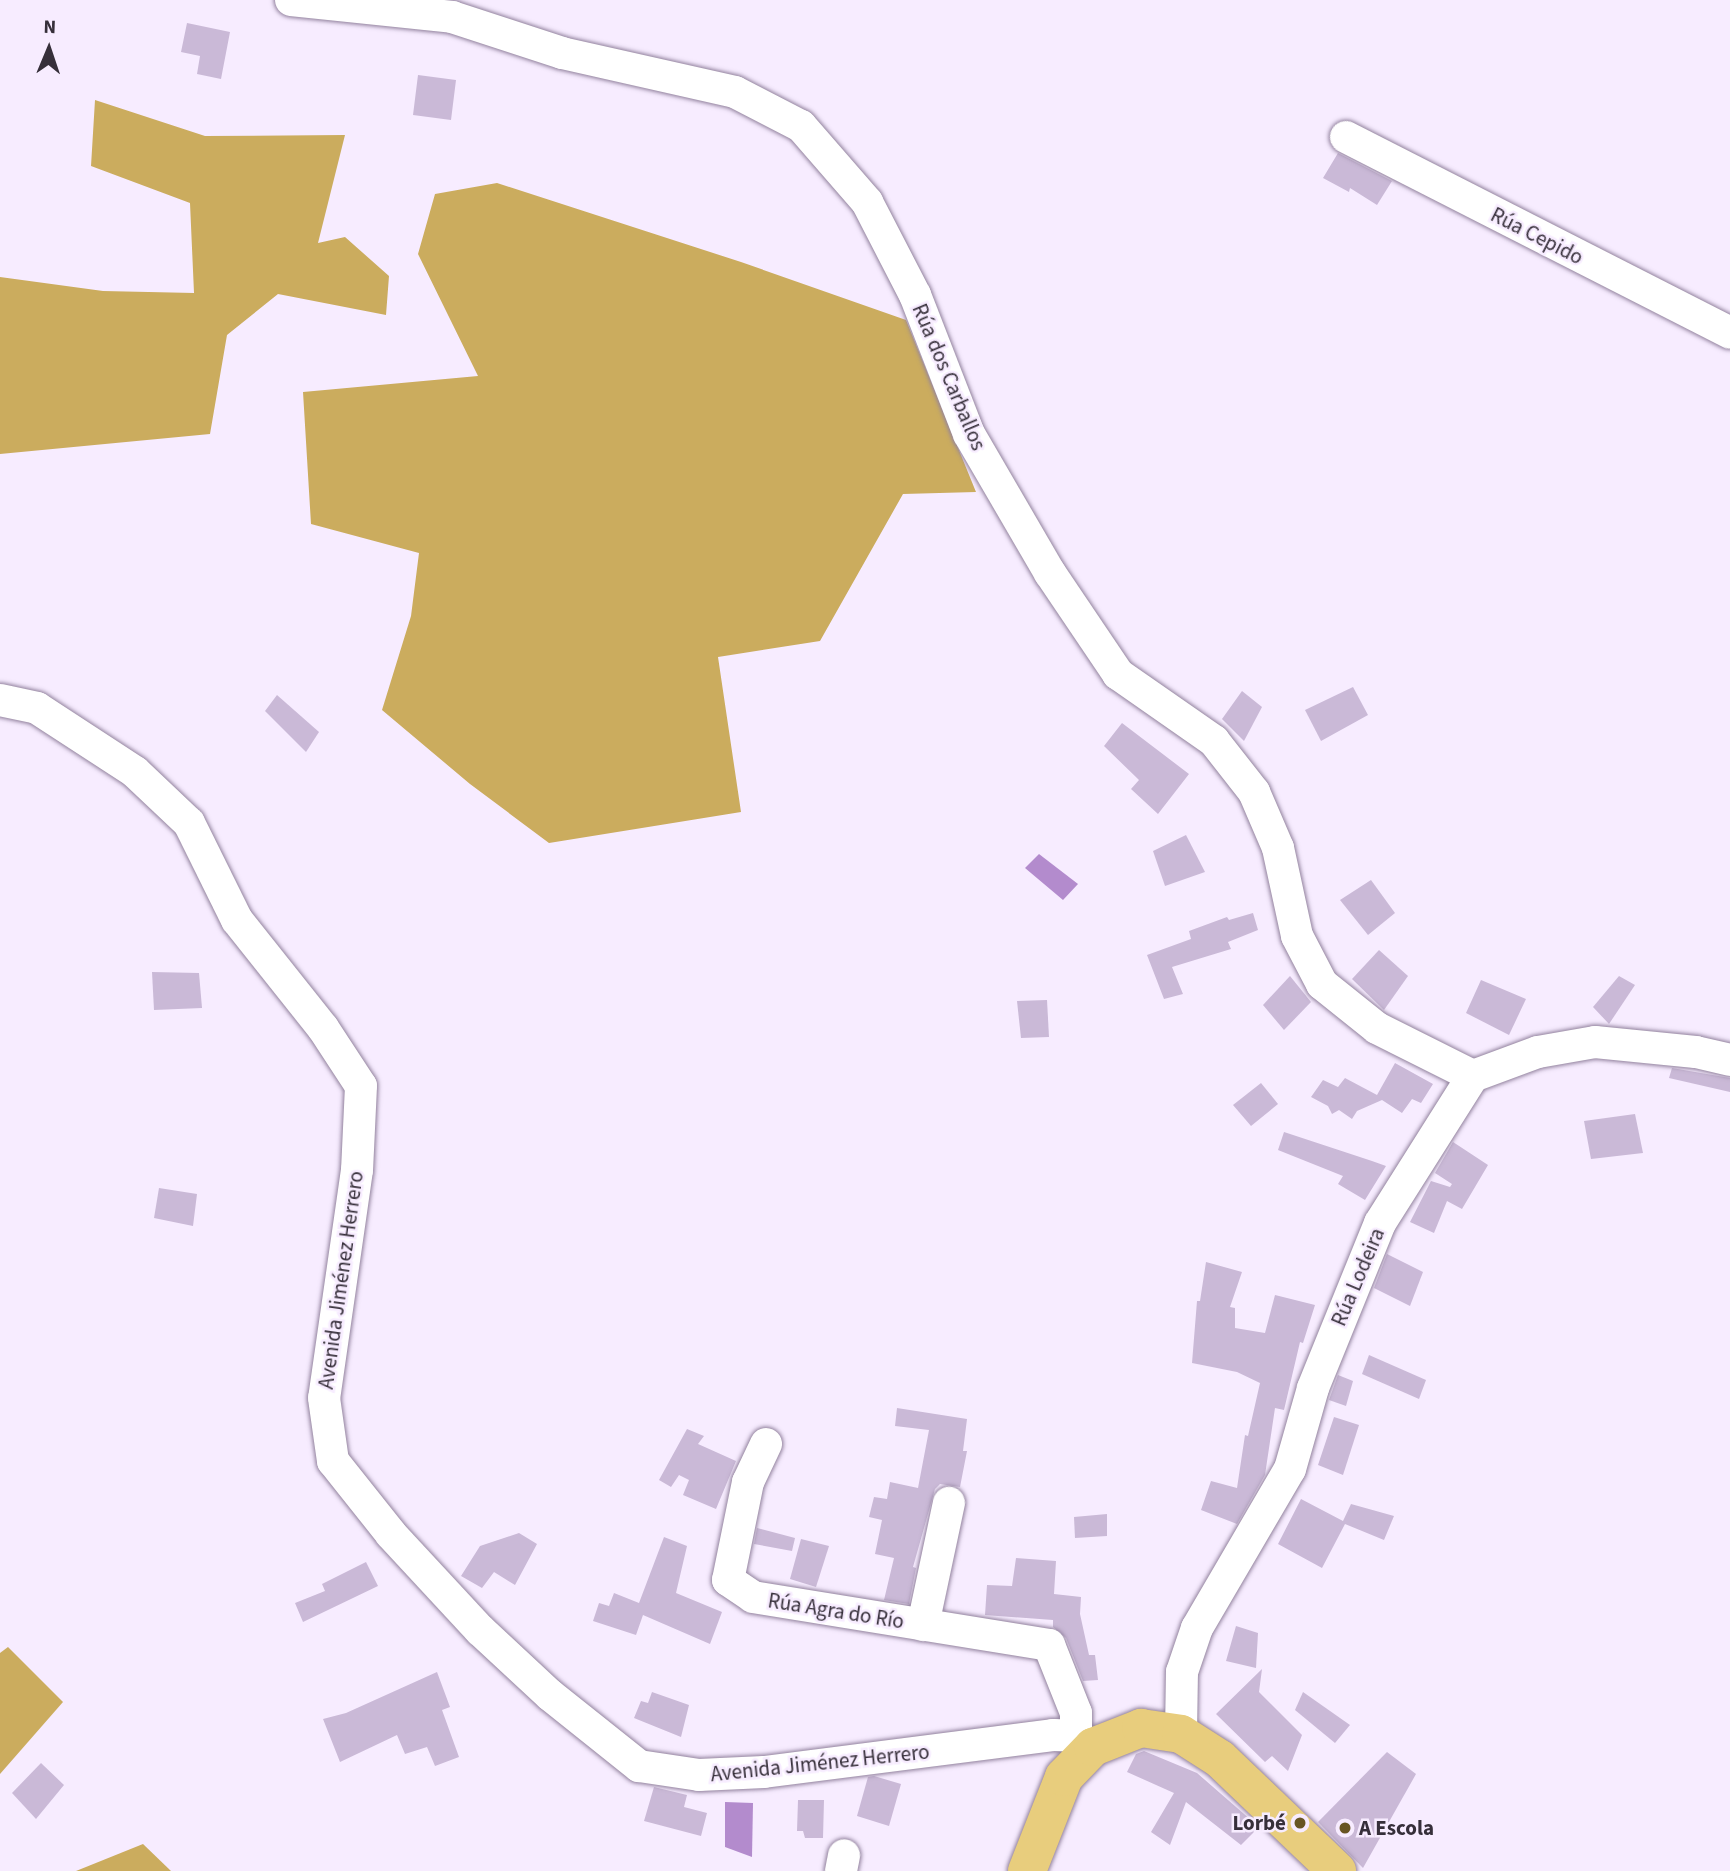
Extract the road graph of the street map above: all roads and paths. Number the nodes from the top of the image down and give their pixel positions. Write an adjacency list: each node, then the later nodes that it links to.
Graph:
1 (291, 0): 6 (street, Rúa dos Carballos)
2 (1346, 137): 3 (street, Rúa Cepido)
3 (1730, 333)
4 (0, 700): 11 (street, Avenida Jiménez Herrero)
5 (1730, 1060): 6 (street)
6 (1473, 1076): 10 (street, Rúa Lodeira)
7 (766, 1444): 9 (street, Rúa Agra do Río)
8 (949, 1503): 9 (street, Rúa Agra do Río)
9 (923, 1625): 11 (street, Rúa Agra do Río)
10 (1181, 1734): 11 (main road); 12 (main road)
11 (1084, 1742): 13 (main road)
12 (1327, 1868)
13 (1027, 1871)

